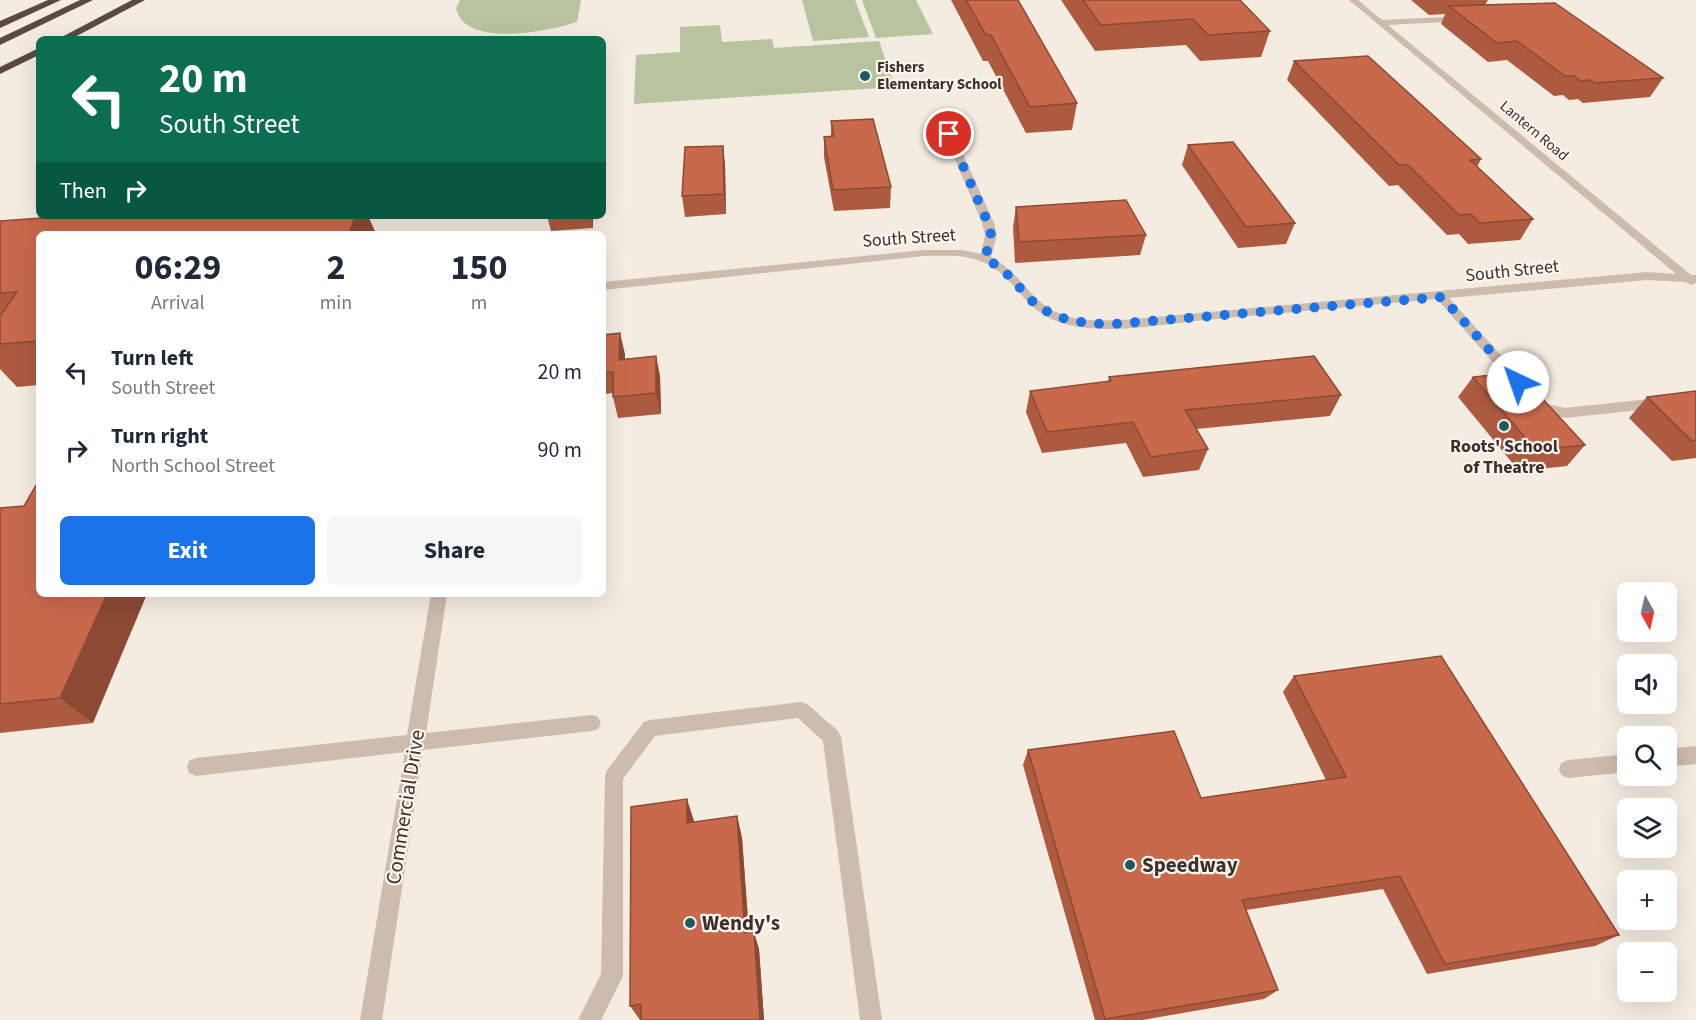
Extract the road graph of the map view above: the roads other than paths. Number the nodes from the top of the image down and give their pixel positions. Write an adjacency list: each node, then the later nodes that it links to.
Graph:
1 (56, 0): 7 (highway)
2 (88, 0): 9 (highway)
3 (140, 0): 8 (highway)
4 (1353, 0): 6 (street, Lantern Road)
5 (1474, 17): 6 (street)
6 (1379, 23): 14 (street, Lantern Road)
7 (0, 25)
8 (69, 36)
9 (0, 42)
10 (36, 53): 11 (highway)
11 (0, 71)
12 (949, 134): 13 (street)
13 (985, 259): 15 (street, South Street); 16 (street, South Street)
14 (1694, 281): 16 (street, South Street)
15 (606, 286)
16 (1442, 297): 17 (street)
17 (1696, 399)
18 (439, 597): 20 (street, Commercial Drive)
19 (592, 723): 20 (street)
20 (416, 742): 24 (street); 26 (street, Commercial Drive)
21 (1696, 755): 22 (street)
22 (1677, 758)
23 (1617, 764): 25 (street)
24 (196, 767)
25 (1568, 770)
26 (371, 1020)
27 (589, 1020): 28 (street)
28 (871, 1020)

